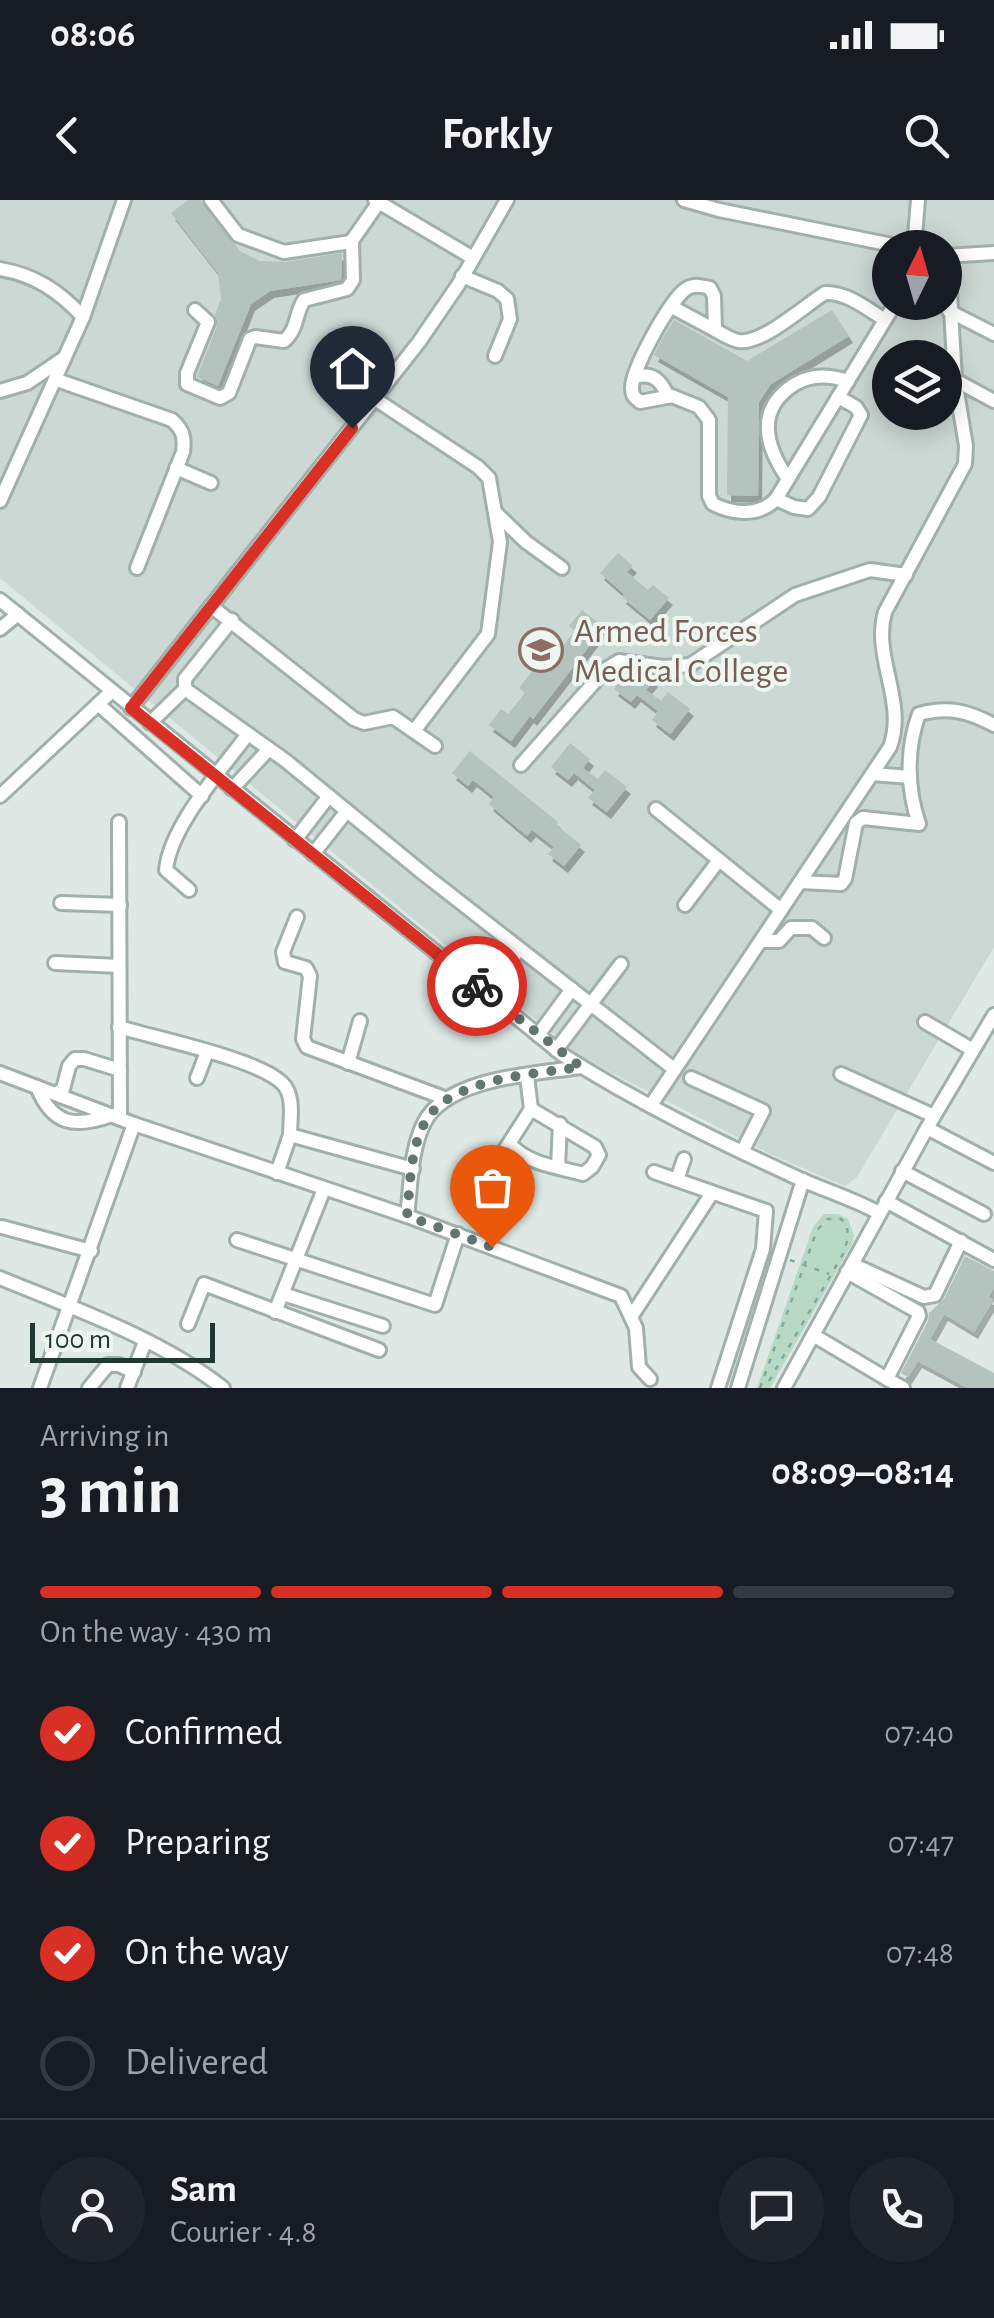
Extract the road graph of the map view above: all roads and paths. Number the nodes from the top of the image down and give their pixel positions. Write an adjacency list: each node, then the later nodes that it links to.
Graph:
1 (124, 200): 19 (street)
2 (211, 200): 9 (street)
3 (507, 200): 13 (street)
4 (684, 200): 7 (street)
5 (918, 200): 8 (street)
6 (377, 201): 9 (street); 13 (street)
7 (719, 205): 10 (street)
8 (916, 230)
9 (352, 240): 17 (street)
10 (872, 240)
11 (994, 253): 12 (street)
12 (962, 255)
13 (473, 258): 15 (street)
14 (0, 269): 19 (street)
15 (462, 276): 25 (street); 33 (street)
16 (672, 307): 22 (street); 22 (street); 26 (street)
17 (195, 310)
18 (872, 312): 22 (street)
19 (83, 317): 24 (street)
20 (962, 317): 23 (street)
21 (885, 320): 28 (street)
22 (715, 330)
23 (994, 334)
24 (67, 355): 27 (street); 30 (street)
25 (495, 356)
26 (634, 377): 31 (street); 31 (street)
27 (56, 380): 36 (street); 40 (street)
28 (848, 381): 32 (street); 37 (street)
29 (962, 383): 34 (street)
30 (0, 391)
31 (668, 397): 39 (street)
32 (838, 398): 37 (street); 39 (street)
33 (375, 399): 41 (street); 46 (street)
34 (994, 401)
35 (962, 420): 44 (street)
36 (176, 468): 38 (street); 42 (street)
37 (788, 480): 39 (street)
38 (211, 482)
39 (776, 499)
40 (0, 501)
41 (494, 511): 43 (street); 56 (street)
42 (136, 568)
43 (562, 568)
44 (906, 575): 60 (street); 61 (street)
45 (0, 600): 47 (street)
46 (212, 606): 48 (street); 53 (street)
47 (18, 614): 49 (street); 51 (street)
48 (232, 620): 50 (street); 56 (street)
49 (0, 629)
50 (185, 689): 54 (street); 57 (street)
51 (112, 691): 52 (street); 53 (street)
52 (98, 704): 65 (street); 66 (street)
53 (131, 708): 54 (street)
54 (150, 723): 62 (street)
55 (994, 724): 63 (street)
56 (414, 731): 58 (street)
57 (248, 734): 59 (street); 62 (street)
58 (435, 746)
59 (269, 748): 64 (street); 67 (street)
60 (521, 766)
61 (872, 774): 63 (street); 74 (street)
62 (216, 776): 64 (street); 66 (street)
63 (910, 777): 74 (street)
64 (232, 789): 71 (street)
65 (0, 796)
66 (202, 796): 75 (street)
67 (329, 796): 69 (street); 71 (street)
68 (656, 809): 73 (street)
69 (347, 811): 72 (street); 83 (street)
70 (100, 829): 77 (street)
71 (295, 840): 72 (street)
72 (313, 854): 88 (street)
73 (719, 860): 78 (street); 79 (street)
74 (800, 882): 79 (street)
75 (189, 890)
76 (62, 903): 77 (street)
77 (120, 905): 86 (street)
78 (684, 905)
79 (781, 910): 82 (street)
80 (297, 917): 98 (street)
81 (824, 938): 82 (street)
82 (760, 941): 101 (street)
83 (520, 949): 87 (street); 88 (street)
84 (55, 964): 86 (street)
85 (620, 964): 89 (street)
86 (119, 966): 93 (street)
87 (572, 989): 89 (street); 94 (street)
88 (483, 991): 94 (street)
89 (592, 1004): 95 (street); 101 (street)
90 (360, 1021): 98 (street)
91 (925, 1022): 96 (street)
92 (992, 1025): 96 (street)
93 (119, 1028): 97 (street); 100 (street)
94 (538, 1035): 95 (street)
95 (556, 1050): 99 (street)
96 (973, 1050): 113 (street)
97 (207, 1052): 105 (street); 116 (street)
98 (348, 1063): 109 (street)
99 (581, 1067): 104 (street); 110 (street)
100 (120, 1070): 108 (street); 112 (street)
101 (674, 1070): 110 (street)
102 (0, 1073): 107 (street)
103 (841, 1074): 113 (street)
104 (526, 1076): 109 (street); 111 (street)
105 (198, 1078)
106 (692, 1078): 118 (street)
107 (38, 1087): 108 (street); 112 (street)
108 (56, 1094): 112 (street)
109 (448, 1099): 122 (street)
110 (651, 1105): 118 (street)
111 (531, 1109): 115 (street); 117 (street)
112 (116, 1117): 114 (street)
113 (930, 1122): 120 (street); 124 (street)
114 (134, 1124): 125 (street); 138 (street)
115 (560, 1124): 121 (street); 121 (street)
116 (290, 1136): 122 (street); 125 (street)
117 (510, 1144): 121 (street); 130 (street)
118 (743, 1150): 127 (street)
119 (684, 1159): 126 (street)
120 (994, 1163)
121 (558, 1167)
122 (412, 1169): 133 (street)
123 (654, 1172): 126 (street)
124 (902, 1172): 131 (street); 132 (street)
125 (277, 1173): 128 (street)
126 (677, 1180): 129 (street)
127 (803, 1180): 131 (street); 161 (street)
128 (324, 1189): 133 (street); 139 (street)
129 (712, 1192): 148 (street); 160 (street)
130 (471, 1203)
131 (883, 1207): 137 (street); 142 (street)
132 (984, 1214)
133 (407, 1216): 135 (street)
134 (2, 1227): 138 (street)
135 (458, 1234): 139 (street); 148 (street)
136 (237, 1240): 139 (street)
137 (961, 1242): 140 (street); 142 (street)
138 (91, 1252): 146 (street)
139 (297, 1259): 145 (street)
140 (994, 1260)
141 (806, 1264): 143 (path); 143 (path); 162 (path)
142 (849, 1268): 151 (street); 155 (street)
143 (830, 1275): 162 (path)
144 (0, 1278): 146 (street)
145 (282, 1294): 147 (street); 150 (street)
146 (72, 1307): 152 (street); 157 (street)
147 (275, 1312): 149 (street); 153 (street)
148 (631, 1317): 154 (street)
149 (188, 1324)
150 (383, 1326)
151 (813, 1335): 155 (street); 163 (street)
152 (145, 1342): 156 (street); 159 (street)
153 (379, 1350)
154 (650, 1378)
155 (887, 1379): 164 (street)
156 (132, 1381): 158 (street)
157 (40, 1388)
158 (89, 1388)
159 (223, 1388)
160 (718, 1388)
161 (738, 1388)
162 (762, 1388)
163 (784, 1388)
164 (903, 1388)

